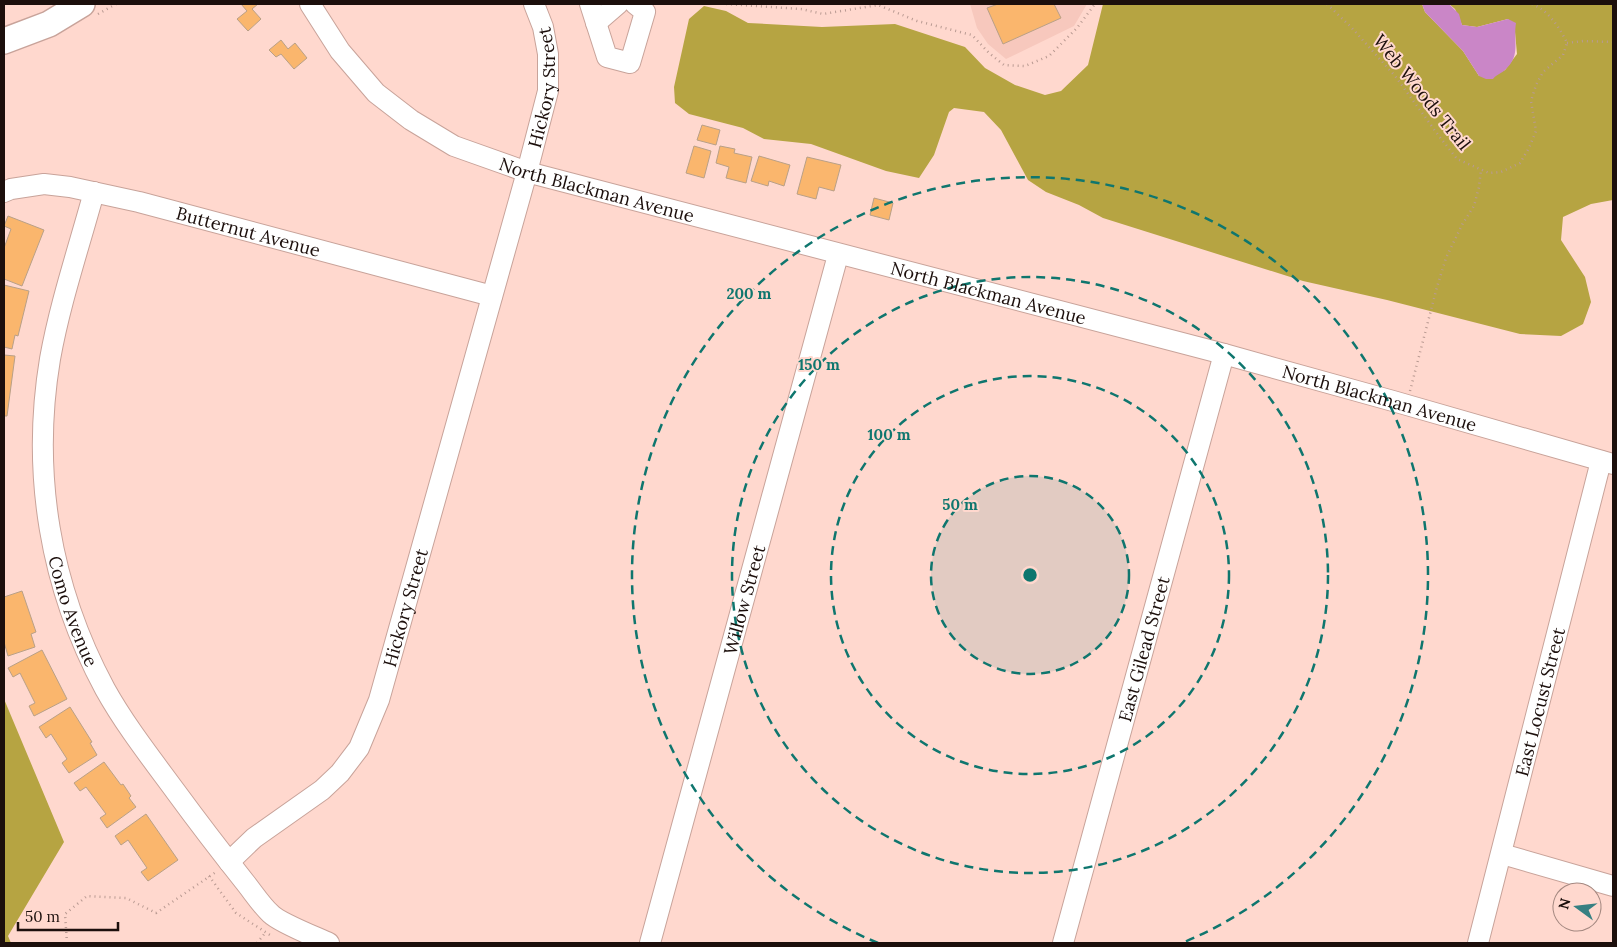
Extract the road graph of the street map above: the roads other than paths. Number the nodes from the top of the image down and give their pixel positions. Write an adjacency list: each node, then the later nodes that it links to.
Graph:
1 (82, 4): 8 (main road)
2 (310, 4): 9 (street, North Blackman Avenue)
3 (534, 4): 9 (street, Hickory Street)
4 (590, 4): 7 (street)
5 (618, 4): 7 (street)
6 (635, 4): 7 (street)
7 (596, 23)
8 (4, 41)
9 (527, 172): 12 (street, North Blackman Avenue); 13 (street, Hickory Street)
10 (4, 192): 11 (street, Butternut Avenue)
11 (94, 192): 13 (street, Butternut Avenue); 17 (street, Como Avenue)
12 (838, 255): 14 (street, North Blackman Avenue); 20 (street, Willow Street)
13 (492, 296): 17 (street, Hickory Street)
14 (1224, 354): 15 (street, North Blackman Avenue); 21 (street, East Gilead Street)
15 (1607, 463): 16 (street, East Locust Street)
16 (1502, 854): 18 (street); 22 (street, East Locust Street)
17 (229, 862): 19 (street, Como Avenue)
18 (1613, 886)
19 (329, 943)
20 (650, 943)
21 (1063, 943)
22 (1478, 943)

